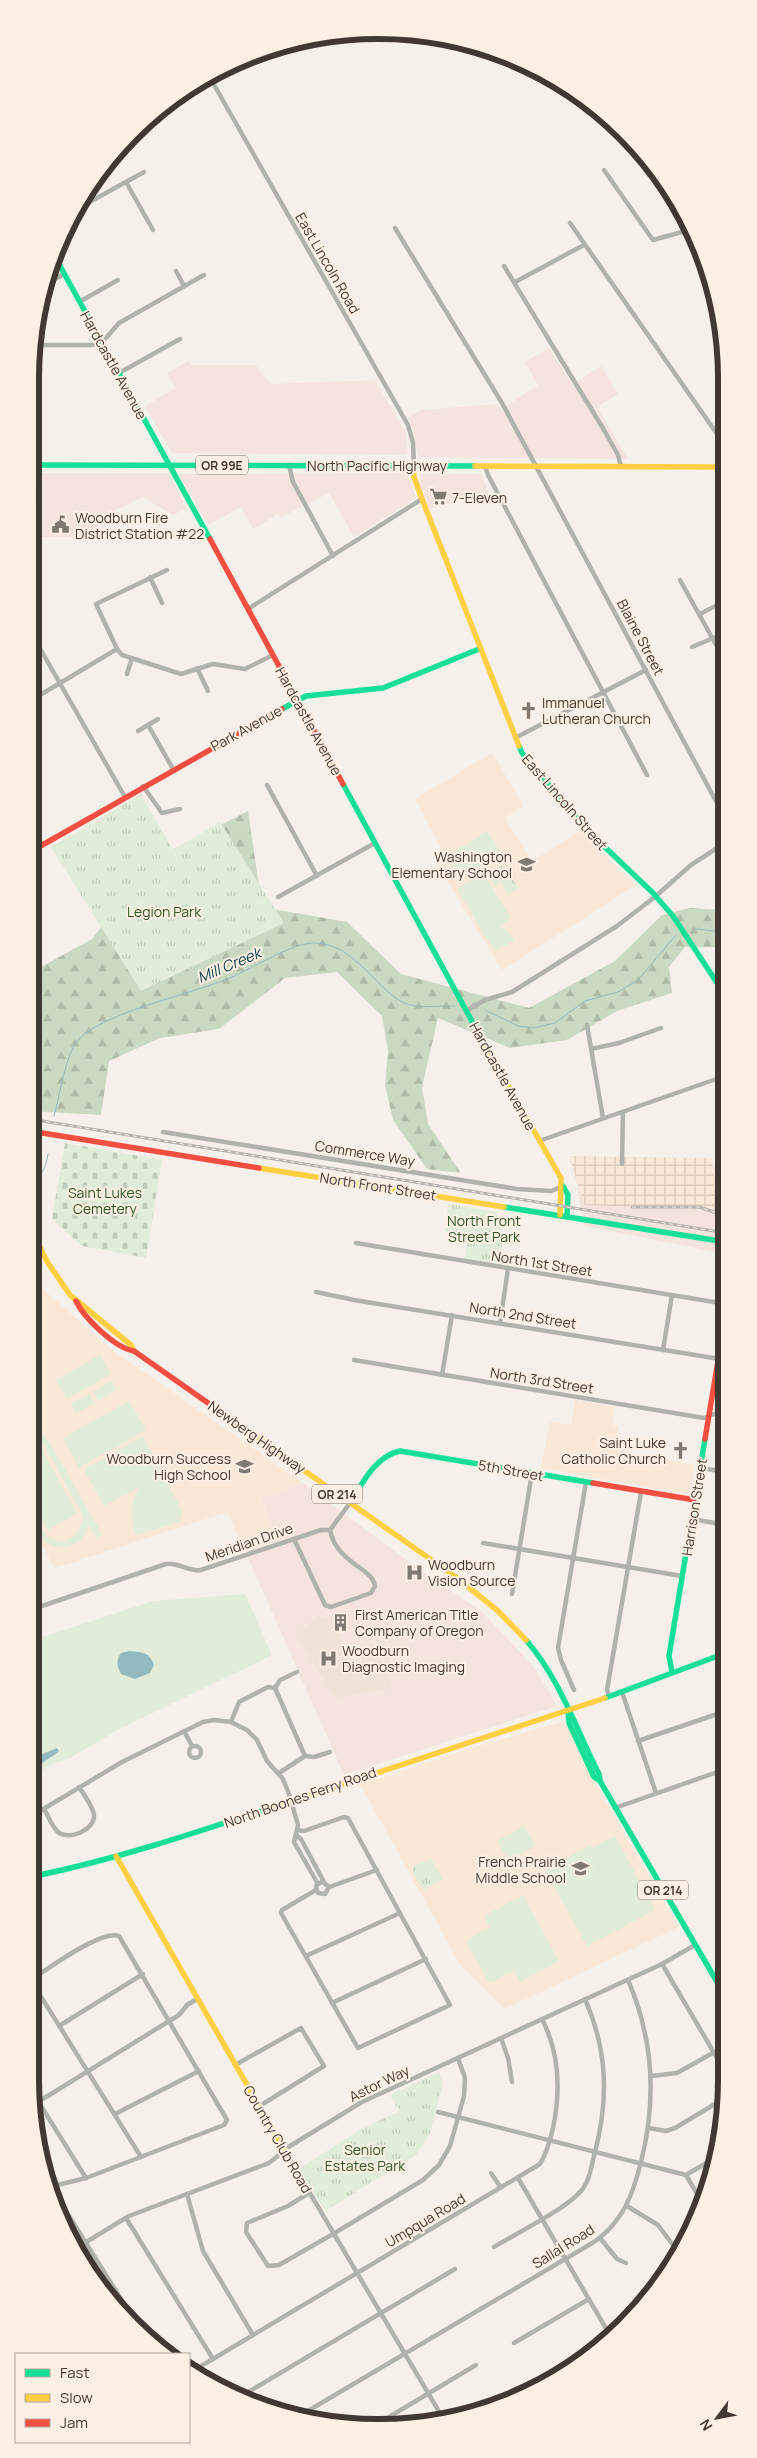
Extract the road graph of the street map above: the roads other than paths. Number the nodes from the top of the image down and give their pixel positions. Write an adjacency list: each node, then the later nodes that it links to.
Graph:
1 (212, 83): 29 (street, East Lincoln Road)
2 (604, 170): 9 (street)
3 (144, 172): 4 (street)
4 (126, 182): 5 (street); 8 (street)
5 (88, 203)
6 (570, 223): 10 (street)
7 (395, 228): 31 (street, Blaine Street)
8 (153, 230)
9 (684, 231)
10 (584, 244): 18 (street); 25 (street)
11 (59, 264): 14 (street, Hardcastle Avenue)
12 (504, 266): 18 (street)
13 (176, 271): 19 (street)
14 (64, 274): 16 (street); 20 (street, Hardcastle Avenue)
15 (204, 275): 19 (street)
16 (54, 280)
17 (118, 280): 20 (street)
18 (514, 282): 32 (street)
19 (184, 286): 22 (street)
20 (79, 302): 22 (street, Hardcastle Avenue)
21 (180, 339): 24 (street)
22 (101, 341): 23 (street); 24 (street, Hardcastle Avenue)
23 (40, 345)
24 (119, 373): 27 (street, Hardcastle Avenue)
25 (718, 435)
26 (39, 464): 27 (street, North Pacific Highway / OR 99E)
27 (170, 465): 28 (street, North Pacific Highway / OR 99E); 41 (street, Hardcastle Avenue)
28 (289, 465): 29 (street, North Pacific Highway / OR 99E); 35 (street)
29 (414, 465): 30 (street, North Pacific Highway / OR 99E); 34 (street, East Lincoln Street)
30 (485, 466): 31 (street, North Pacific Highway / OR 99E); 57 (street)
31 (536, 466): 32 (street, North Pacific Highway / OR 99E); 53 (street, Blaine Street)
32 (621, 467): 33 (street, North Pacific Highway / OR 99E)
33 (718, 467)
34 (422, 499): 35 (street); 47 (street, East Lincoln Street)
35 (333, 556): 41 (street)
36 (167, 570): 37 (street)
37 (150, 577): 39 (street); 49 (street)
38 (680, 580): 42 (street)
39 (162, 603)
40 (718, 604): 42 (street)
41 (248, 609): 50 (street, Hardcastle Avenue)
42 (700, 614): 44 (street)
43 (718, 635): 44 (street)
44 (712, 637): 45 (street); 48 (street)
45 (692, 647)
46 (39, 648): 55 (street)
47 (479, 648): 59 (street, Park Avenue); 63 (street, East Lincoln Street)
48 (718, 648)
49 (117, 649): 51 (street); 55 (street)
50 (273, 655): 52 (street); 59 (street, Hardcastle Avenue)
51 (132, 658): 52 (street); 54 (street)
52 (197, 668): 56 (street)
53 (646, 670): 57 (street); 69 (street, Blaine Street)
54 (127, 674)
55 (58, 683): 58 (street); 68 (street)
56 (208, 691)
57 (604, 693): 63 (street); 65 (street)
58 (39, 695)
59 (297, 700): 64 (street, Park Avenue); 71 (street, Hardcastle Avenue)
60 (158, 719): 61 (street)
61 (148, 725): 62 (street); 64 (street)
62 (138, 731)
63 (515, 738): 75 (street, East Lincoln Street)
64 (173, 769): 67 (street, Park Avenue)
65 (647, 775)
66 (267, 785): 74 (street)
67 (144, 786): 68 (street, Park Avenue); 70 (street)
68 (125, 797): 72 (street, Park Avenue)
69 (718, 805)
70 (180, 809)
71 (375, 843): 74 (street); 78 (street, Hardcastle Avenue)
72 (39, 847)
73 (718, 848): 75 (street)
74 (317, 876): 76 (street)
75 (656, 896): 77 (street, East Lincoln Street); 78 (street)
76 (278, 897)
77 (718, 985)
78 (466, 1011): 87 (street, Hardcastle Avenue)
79 (587, 1025): 81 (street)
80 (661, 1028): 81 (street)
81 (591, 1049): 84 (street)
82 (718, 1078): 83 (street)
83 (623, 1112): 84 (street); 88 (street)
84 (603, 1118): 87 (street)
85 (39, 1132): 90 (street, North Front Street)
86 (163, 1132): 89 (street, Commerce Way)
87 (539, 1141): 89 (street, Hardcastle Avenue)
88 (622, 1164)
89 (563, 1186): 90 (street); 91 (street, Hardcastle Avenue)
90 (560, 1215): 91 (street, North Front Street)
91 (568, 1216): 92 (street, North Front Street)
92 (718, 1241)
93 (356, 1243): 95 (street, North 1st Street)
94 (39, 1244): 114 (street, Newberg Highway / OR 214)
95 (508, 1269): 97 (street, North 1st Street); 100 (street)
96 (316, 1292): 99 (street, North 2nd Street)
97 (672, 1295): 98 (street, North 1st Street); 101 (street)
98 (718, 1303)
99 (452, 1315): 100 (street, North 2nd Street); 105 (street)
100 (500, 1323): 101 (street, North 2nd Street)
101 (664, 1350): 102 (street, North 2nd Street)
102 (718, 1359)
103 (354, 1360): 105 (street, North 3rd Street)
104 (718, 1365): 107 (street, Harrison Street)
105 (442, 1375): 107 (street, North 3rd Street)
106 (718, 1415): 107 (street, North 3rd Street)
107 (709, 1416): 108 (street, Harrison Street)
108 (700, 1468): 109 (street); 113 (street, Harrison Street)
109 (718, 1471)
110 (532, 1473): 111 (street, 5th Street); 114 (street, 5th Street); 120 (street)
111 (586, 1482): 112 (street, 5th Street); 121 (street)
112 (641, 1492): 113 (street, 5th Street); 122 (street)
113 (695, 1500): 115 (street, Harrison Street)
114 (350, 1503): 117 (street); 133 (street, Newberg Highway / OR 214)
115 (692, 1519): 116 (street); 123 (street, Harrison Street)
116 (718, 1524)
117 (330, 1530): 118 (street, Meridian Drive); 118 (street)
118 (294, 1539): 125 (street, Meridian Drive)
119 (483, 1543): 120 (street)
120 (520, 1549): 121 (street); 124 (street)
121 (574, 1558): 122 (street); 130 (street)
122 (628, 1567): 123 (street); 132 (street)
123 (682, 1576): 128 (street, Harrison Street)
124 (512, 1594)
125 (39, 1605)
126 (718, 1657): 128 (street, North Boones Ferry Road)
127 (297, 1672): 129 (street)
128 (672, 1672): 131 (street, North Boones Ferry Road)
129 (275, 1688): 135 (street); 140 (street)
130 (574, 1690)
131 (622, 1692): 132 (street, North Boones Ferry Road); 137 (street)
132 (609, 1696): 133 (street, North Boones Ferry Road)
133 (568, 1710): 145 (street, North Boones Ferry Road); 146 (street, Newberg Highway / OR 214)
134 (718, 1714): 137 (street)
135 (231, 1722): 136 (street); 142 (street)
136 (184, 1731): 138 (street); 143 (street)
137 (638, 1741): 144 (street)
138 (192, 1746)
139 (330, 1752): 140 (street)
140 (305, 1756): 142 (street)
141 (718, 1772): 144 (street)
142 (279, 1773): 145 (street)
143 (80, 1787): 147 (street); 147 (street)
144 (656, 1793): 146 (street)
145 (291, 1800): 149 (street); 150 (street, North Boones Ferry Road)
146 (615, 1808): 158 (street, Newberg Highway / OR 214)
147 (44, 1809): 148 (street)
148 (39, 1812)
149 (297, 1832): 151 (street); 153 (street); 154 (street)
150 (116, 1856): 152 (street, North Boones Ferry Road); 167 (street, Country Club Road)
151 (377, 1870): 155 (street); 157 (street)
152 (39, 1876)
153 (324, 1882): 154 (street); 155 (street)
154 (318, 1884): 156 (street)
155 (328, 1887): 156 (street)
156 (316, 1890): 159 (street)
157 (400, 1913): 159 (street); 160 (street)
158 (696, 1945): 161 (street, Astor Way); 165 (street, Newberg Highway / OR 214)
159 (306, 1956): 169 (street)
160 (426, 1959): 169 (street); 169 (street)
161 (662, 1964): 164 (street, Astor Way); 175 (street)
162 (39, 1974): 163 (street)
163 (143, 1974): 171 (street); 172 (street)
164 (628, 1980): 168 (street, Astor Way); 181 (street, Sallal Road)
165 (718, 1983)
166 (39, 1994): 172 (street)
167 (197, 1999): 171 (street); 178 (street, Country Club Road)
168 (585, 1999): 170 (street, Astor Way); 193 (street)
169 (332, 2003)
170 (542, 2019): 173 (street, Astor Way); 191 (street, Umpqua Road)
171 (170, 2021): 179 (street); 180 (street)
172 (59, 2026): 179 (street)
173 (501, 2038): 176 (street, Astor Way); 182 (street)
174 (718, 2051): 175 (street)
175 (714, 2053): 177 (street); 181 (street)
176 (458, 2058): 189 (street); 192 (street, Astor Way)
177 (718, 2060)
178 (235, 2065): 186 (street, Country Club Road); 186 (street)
179 (88, 2071): 183 (street); 188 (street)
180 (199, 2071): 188 (street); 194 (street)
181 (652, 2076): 190 (street, Sallal Road)
182 (512, 2082)
183 (39, 2101)
184 (718, 2102): 190 (street)
185 (39, 2104): 199 (street)
186 (258, 2106): 192 (street, Country Club Road)
187 (438, 2112): 189 (street)
188 (115, 2114): 194 (street)
189 (459, 2118): 191 (street); 210 (street)
190 (649, 2128): 196 (street, Sallal Road)
191 (550, 2140): 193 (street); 200 (street, Umpqua Road)
192 (285, 2151): 203 (street, Country Club Road); 204 (street, Astor Way)
193 (595, 2152): 196 (street); 209 (street)
194 (141, 2157): 199 (street)
195 (708, 2162): 198 (street)
196 (640, 2164): 198 (street); 206 (street, Sallal Road)
197 (491, 2173): 202 (street)
198 (686, 2175): 205 (street)
199 (86, 2178): 201 (street)
200 (518, 2178): 202 (street, Umpqua Road); 209 (street)
201 (56, 2186)
202 (501, 2188): 219 (street, Umpqua Road)
203 (309, 2193): 210 (street, Country Club Road); 210 (street)
204 (187, 2194): 208 (street, Astor Way); 224 (street)
205 (698, 2195)
206 (627, 2206): 211 (street, Sallal Road); 215 (street)
207 (64, 2208): 212 (street)
208 (126, 2218): 212 (street, Astor Way); 227 (street)
209 (541, 2219): 214 (street); 216 (street)
210 (333, 2234): 219 (street, Country Club Road)
211 (600, 2238): 216 (street, Sallal Road); 217 (street)
212 (86, 2242): 213 (street, Astor Way); 221 (street)
213 (82, 2245)
214 (494, 2247)
215 (674, 2247)
216 (565, 2259): 220 (street); 226 (street, Sallal Road)
217 (626, 2263)
218 (455, 2270): 222 (street)
219 (356, 2274): 222 (street, Country Club Road); 224 (street, Umpqua Road)
220 (589, 2299): 223 (street); 225 (street)
221 (127, 2308)
222 (380, 2314): 226 (street, Country Club Road); 230 (street)
223 (607, 2331)
224 (253, 2335): 227 (street, Umpqua Road)
225 (514, 2343)
226 (404, 2354): 231 (street, Country Club Road); 232 (street, Sallal Road)
227 (213, 2359): 229 (street, Umpqua Road)
228 (476, 2365): 231 (street)
229 (199, 2368)
230 (247, 2393)
231 (428, 2394): 233 (street, Country Club Road); 234 (street)
232 (307, 2412)
233 (440, 2414)
234 (386, 2419)

